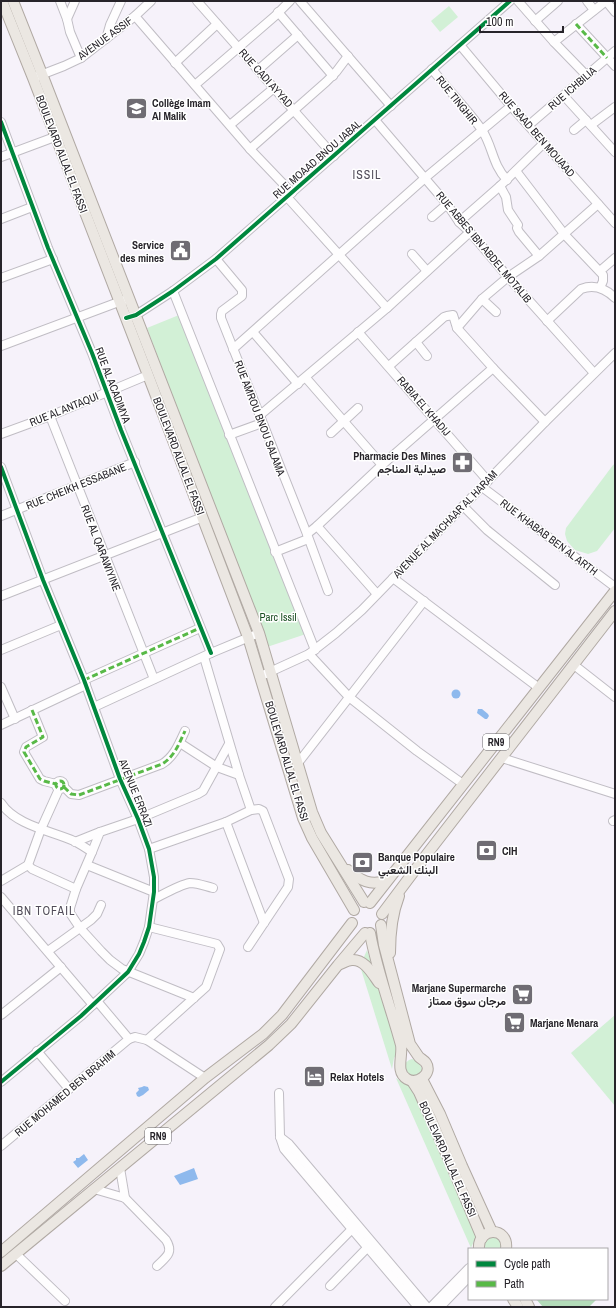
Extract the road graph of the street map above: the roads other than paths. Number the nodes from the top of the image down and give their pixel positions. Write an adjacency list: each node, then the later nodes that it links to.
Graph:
1 (13, 1): 36 (main road, BOULEVARD ALLAL EL FASSI)
2 (60, 1): 19 (street)
3 (75, 1): 19 (street)
4 (121, 1): 24 (street)
5 (151, 1): 18 (street, AVENUE ASSIF)
6 (197, 1): 21 (street, RUE CADI AYYAD)
7 (290, 1): 16 (street)
8 (300, 1): 29 (street)
9 (510, 1): 26 (street, RUE MOAAD BNOU JABAL)
10 (518, 1): 20 (street)
11 (558, 1): 20 (street)
12 (587, 1): 15 (street)
13 (606, 1): 15 (street); 17 (street)
14 (2, 6): 36 (main road, BOULEVARD ALLAL EL FASSI)
15 (594, 10): 22 (street)
16 (278, 12): 23 (street); 27 (street)
17 (615, 12)
18 (135, 16): 24 (street, AVENUE ASSIF); 32 (street)
19 (67, 19): 30 (street)
20 (535, 21): 25 (street)
21 (217, 24): 27 (street, RUE CADI AYYAD); 32 (street)
22 (576, 24): 25 (street); 31 (street)
23 (298, 34): 34 (street); 37 (street)
24 (106, 39): 30 (street, AVENUE ASSIF)
25 (554, 42): 38 (street)
26 (460, 45): 35 (street, RUE MOAAD BNOU JABAL); 43 (street, RUE SAAD BEN MOUAAD)
27 (238, 47): 34 (street, RUE CADI AYYAD); 39 (street)
28 (615, 50): 31 (street, RUE ICHBILIA)
29 (348, 56): 37 (street); 42 (street)
30 (81, 58): 36 (street, AVENUE ASSIF)
31 (607, 58): 33 (street); 38 (street, RUE ICHBILIA)
32 (175, 63): 39 (street)
33 (615, 66)
34 (258, 70): 40 (street, RUE CADI AYYAD)
35 (432, 70): 42 (street, RUE MOAAD BNOU JABAL); 52 (street, RUE TINGHIR)
36 (38, 76): 53 (main road, BOULEVARD ALLAL EL FASSI)
37 (332, 76): 45 (street)
38 (587, 76): 41 (street, RUE ICHBILIA)
39 (195, 85): 49 (street)
40 (274, 88): 45 (street, RUE CADI AYYAD); 49 (street)
41 (564, 96): 48 (street); 50 (street, RUE ICHBILIA)
42 (391, 106): 46 (street, RUE MOAAD BNOU JABAL)
43 (511, 106): 50 (street, RUE SAAD BEN MOUAAD); 52 (street)
44 (614, 109): 48 (street)
45 (295, 110): 55 (street); 58 (street, RUE CADI AYYAD)
46 (375, 120): 58 (street, RUE MOAAD BNOU JABAL); 61 (street, RUE ABBES IBN ABDEL MOTALIB)
47 (1, 122): 57 (street, RUE AL ACADIMYA)
48 (589, 123): 51 (street); 56 (street)
49 (230, 125): 55 (street)
50 (529, 125): 54 (street, RUE SAAD BEN MOUAAD)
51 (574, 130)
52 (482, 131): 61 (street); 62 (street, RUE TINGHIR)
53 (60, 134): 57 (street); 88 (main road, BOULEVARD ALLAL EL FASSI)
54 (544, 144): 60 (street); 66 (street, RUE SAAD BEN MOUAAD)
55 (250, 149): 64 (street)
56 (615, 152)
57 (12, 153): 59 (street); 67 (street, RUE AL ACADIMYA)
58 (334, 156): 64 (street, RUE MOAAD BNOU JABAL)
59 (1, 157)
60 (516, 171): 62 (street); 73 (street)
61 (425, 178): 65 (street, RUE ABBES IBN ABDEL MOTALIB); 75 (street)
62 (507, 180): 63 (street)
63 (500, 186): 70 (street); 76 (street)
64 (289, 195): 75 (street); 79 (street, RUE MOAAD BNOU JABAL)
65 (447, 204): 68 (street); 70 (street, RUE ABBES IBN ABDEL MOTALIB)
66 (598, 204): 71 (street, RUE SAAD BEN MOUAAD); 73 (street)
67 (32, 207): 69 (street); 78 (street, RUE AL ACADIMYA)
68 (432, 217)
69 (1, 219)
70 (459, 222): 72 (street, RUE ABBES IBN ABDEL MOTALIB)
71 (615, 223)
72 (470, 232): 80 (street); 82 (street, RUE ABBES IBN ABDEL MOTALIB)
73 (565, 235): 76 (street); 81 (street)
74 (412, 254): 80 (street)
75 (338, 255): 89 (street); 95 (street)
76 (539, 256): 82 (street)
77 (615, 258): 81 (street)
78 (53, 259): 83 (street); 92 (street, RUE AL ACADIMYA)
79 (216, 259): 85 (street, RUE MOAAD BNOU JABAL); 99 (street, RUE AMROU BNOU SALAMA)
80 (427, 271): 89 (street)
81 (600, 271): 84 (street)
82 (508, 277): 87 (street); 93 (street, RUE ABBES IBN ABDEL MOTALIB)
83 (1, 278)
84 (600, 288): 86 (street); 93 (street)
85 (172, 291): 91 (street, RUE MOAAD BNOU JABAL); 117 (street)
86 (615, 298)
87 (482, 299): 90 (street); 94 (street)
88 (124, 300): 91 (main road, BOULEVARD ALLAL EL FASSI); 92 (street)
89 (386, 308): 96 (street)
90 (496, 312)
91 (131, 316): 105 (main road, BOULEVARD ALLAL EL FASSI); 144 (main road, BOULEVARD ALLAL EL FASSI)
92 (77, 318): 98 (street); 108 (street, RUE AL ACADIMYA)
93 (547, 321): 104 (street, RUE ABBES IBN ABDEL MOTALIB)
94 (457, 328): 97 (street); 103 (street)
95 (253, 332): 99 (street); 107 (street)
96 (358, 332): 102 (street, RABIA EL KHADIJ); 106 (street)
97 (416, 342): 101 (street); 102 (street)
98 (1, 346)
99 (233, 349): 112 (street, RUE AMROU BNOU SALAMA)
100 (615, 353): 104 (street, AVENUE AL MACHAAR AL HARAM)
101 (428, 356)
102 (389, 366): 111 (street, RABIA EL KHADIJ)
103 (493, 368): 111 (street); 114 (street)
104 (594, 373): 114 (street, AVENUE AL MACHAAR AL HARAM)
105 (148, 375): 108 (street, RUE AL ANTAQUI); 126 (main road, BOULEVARD ALLAL EL FASSI)
106 (306, 378): 107 (street); 113 (street)
107 (298, 384): 112 (street)
108 (107, 391): 110 (street, RUE AL ANTAQUI); 118 (street, RUE AL ACADIMYA)
109 (358, 408): 113 (street)
110 (50, 416): 116 (street, RUE AL ANTAQUI); 122 (street, RUE AL QARAWIYINE)
111 (435, 419): 119 (street); 121 (street, RABIA EL KHADIJ)
112 (261, 420): 117 (street); 129 (street, RUE AMROU BNOU SALAMA)
113 (344, 422): 115 (street); 119 (street)
114 (545, 422): 121 (street, AVENUE AL MACHAAR AL HARAM)
115 (331, 433)
116 (1, 434)
117 (229, 435): 130 (street)
118 (135, 462): 122 (street, RUE CHEIKH ESSABANE); 128 (street, RUE AL ACADIMYA)
119 (382, 465): 127 (street)
120 (1, 467): 124 (street, AVENUE ERRAZI)
121 (485, 484): 123 (street, AVENUE AL MACHAAR AL HARAM); 135 (street, RUE KHABAB BEN AL ARTH)
122 (77, 485): 124 (street, RUE CHEIKH ESSABANE); 131 (street, RUE AL QARAWIYINE)
123 (463, 506): 132 (street, AVENUE AL MACHAAR AL HARAM); 134 (street)
124 (17, 510): 125 (street, RUE CHEIKH ESSABANE); 133 (street, AVENUE ERRAZI)
125 (1, 516)
126 (203, 517): 128 (street); 145 (main road, BOULEVARD ALLAL EL FASSI)
127 (317, 526): 129 (street); 138 (street)
128 (163, 533): 131 (street); 143 (street, RUE AL ACADIMYA)
129 (308, 537): 130 (street); 137 (street, RUE AMROU BNOU SALAMA)
130 (275, 552): 147 (street)
131 (105, 556): 133 (street); 148 (street, RUE AL QARAWIYINE)
132 (393, 578): 138 (street, AVENUE AL MACHAAR AL HARAM); 140 (street)
133 (43, 580): 139 (street); 142 (street, AVENUE ERRAZI)
134 (555, 585)
135 (615, 587)
136 (615, 590): 156 (main road, RN9)
137 (328, 591)
138 (377, 594): 147 (street, AVENUE AL MACHAAR AL HARAM)
139 (1, 596)
140 (424, 601): 156 (street); 157 (street)
141 (615, 611): 150 (main road, RN9)
142 (61, 625): 146 (street); 154 (street, AVENUE ERRAZI)
143 (200, 628): 148 (street); 149 (street, RUE AL ACADIMYA)
144 (259, 634): 145 (street); 151 (main road, BOULEVARD ALLAL EL FASSI)
145 (248, 637): 149 (street); 152 (main road, BOULEVARD ALLAL EL FASSI)
146 (1, 650)
147 (312, 652): 151 (street, AVENUE AL MACHAAR AL HARAM); 157 (street)
148 (143, 653): 153 (street, RUE AL QARAWIYINE); 154 (street)
149 (207, 655): 153 (street); 165 (street, RUE AL ACADIMYA)
150 (574, 665): 158 (street); 166 (main road, RN9)
151 (271, 672): 152 (street, AVENUE AL MACHAAR AL HARAM); 167 (main road, BOULEVARD ALLAL EL FASSI)
152 (261, 676): 195 (main road, BOULEVARD ALLAL EL FASSI)
153 (154, 679): 159 (street)
154 (85, 682): 159 (street, AVENUE ERRAZI); 160 (street)
155 (1, 687): 161 (street)
156 (539, 688): 171 (main road, RN9)
157 (349, 697): 167 (street); 171 (street)
158 (615, 697)
159 (94, 707): 170 (street, AVENUE ERRAZI)
160 (32, 710): 161 (street); 172 (street)
161 (15, 719): 162 (street)
162 (1, 725)
163 (185, 731): 164 (street)
164 (180, 743): 168 (street); 170 (street)
165 (229, 744): 168 (street); 169 (street, RUE AL ACADIMYA)
166 (502, 758): 173 (street); 188 (main road, RN9)
167 (298, 762): 183 (main road, BOULEVARD ALLAL EL FASSI)
168 (217, 767): 169 (street); 176 (street)
169 (239, 775): 175 (street, RUE AL ACADIMYA)
170 (120, 779): 172 (street); 176 (street, AVENUE ERRAZI)
171 (463, 784): 186 (main road, RN9)
172 (59, 787): 178 (street)
173 (615, 794)
174 (1, 803): 178 (street)
175 (251, 810): 177 (street); 197 (street)
176 (138, 819): 179 (street); 181 (street, AVENUE ERRAZI)
177 (226, 822): 181 (street); 197 (street)
178 (40, 829): 180 (street); 184 (street)
179 (100, 832): 180 (street); 182 (street)
180 (75, 842): 182 (street)
181 (149, 849): 191 (street, AVENUE ERRAZI)
182 (92, 852): 185 (street)
183 (340, 864): 186 (main road); 193 (main road, BOULEVARD ALLAL EL FASSI)
184 (28, 865): 187 (street); 190 (street)
185 (87, 866): 190 (street); 191 (street)
186 (387, 880): 193 (main road, RN9)
187 (1, 882)
188 (404, 885): 196 (main road, RN9); 208 (main road)
189 (213, 888): 191 (street)
190 (76, 889): 201 (street)
191 (154, 895): 200 (street, AVENUE ERRAZI)
192 (1, 897): 204 (street)
193 (367, 902): 195 (main road, RN9); 196 (main road)
194 (100, 905): 201 (street)
195 (354, 910): 198 (main road, RN9)
196 (382, 914): 199 (main road)
197 (264, 923): 203 (street)
198 (352, 923): 202 (main road); 218 (main road, RN9)
199 (381, 924): 202 (main road, RN9); 208 (main road)
200 (149, 927): 207 (street, AVENUE ERRAZI); 210 (street)
201 (80, 928): 204 (street); 207 (street)
202 (367, 933): 205 (main road, RN9); 209 (main road)
203 (248, 946)
204 (48, 951): 206 (street)
205 (338, 965): 209 (main road); 224 (main road, RN9)
206 (61, 967): 211 (street); 212 (street)
207 (128, 972): 210 (street); 211 (street, AVENUE ERRAZI)
208 (392, 977): 216 (main road)
209 (385, 992): 217 (main road)
210 (194, 998): 214 (street)
211 (95, 1003): 213 (street); 215 (street, AVENUE ERRAZI)
212 (1, 1014)
213 (129, 1040): 214 (street); 221 (street, RUE MOHAMED BEN BRAHIM)
214 (147, 1040): 218 (street)
215 (37, 1051): 220 (street, AVENUE ERRAZI); 221 (street)
216 (418, 1056): 217 (main road); 219 (main road)
217 (401, 1064): 219 (main road)
218 (204, 1078): 233 (main road, RN9)
219 (417, 1080): 228 (main road, BOULEVARD ALLAL EL FASSI); 229 (main road, BOULEVARD ALLAL EL FASSI)
220 (1, 1082)
221 (69, 1089): 223 (street, RUE MOHAMED BEN BRAHIM)
222 (279, 1093): 227 (street)
223 (1, 1146)
224 (120, 1168): 225 (main road, RN9); 226 (street)
225 (94, 1189): 226 (street); 234 (main road, RN9)
226 (125, 1198): 236 (street)
227 (355, 1226): 230 (street); 242 (street); 244 (street)
228 (492, 1232): 229 (main road); 232 (main road)
229 (482, 1238): 231 (main road)
230 (368, 1247): 239 (street); 243 (street)
231 (479, 1248)
232 (506, 1248)
233 (1, 1252)
234 (16, 1254): 235 (main road, RN9); 240 (street)
235 (1, 1266)
236 (157, 1266)
237 (468, 1269): 245 (street)
238 (468, 1278): 246 (street)
239 (330, 1286)
240 (65, 1301)
241 (517, 1303): 247 (main road)
242 (275, 1307)
243 (418, 1307)
244 (427, 1307)
245 (431, 1307)
246 (440, 1307)
247 (530, 1307)

